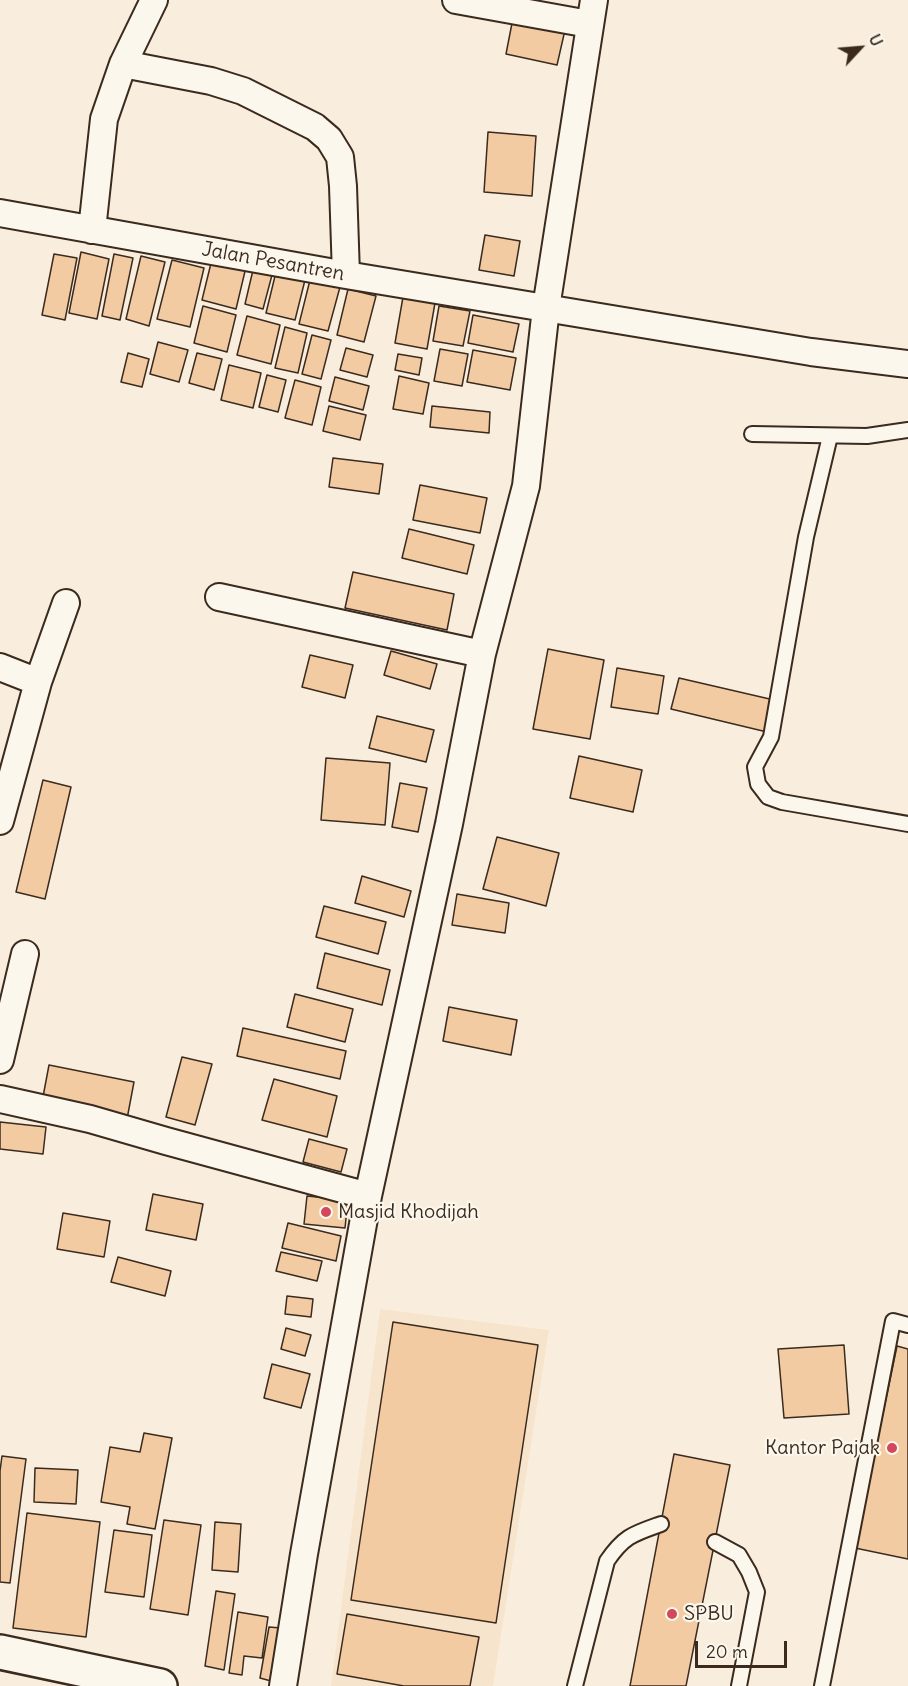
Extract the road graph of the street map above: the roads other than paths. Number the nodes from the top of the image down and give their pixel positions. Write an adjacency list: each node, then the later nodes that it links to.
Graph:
1 (154, 0): 4 (street)
2 (456, 0): 3 (street)
3 (592, 12): 8 (street)
4 (123, 64): 6 (street); 7 (street)
5 (0, 213): 6 (street, Jalan Pesantren)
6 (92, 230): 7 (street, Jalan Pesantren)
7 (346, 275): 8 (street, Jalan Pesantren)
8 (546, 308): 9 (street, Jalan Pesantren); 15 (street)
9 (908, 364)
10 (908, 430): 12 (lane)
11 (752, 434): 12 (lane)
12 (830, 436): 19 (lane)
13 (219, 597): 15 (street)
14 (66, 603): 17 (street)
15 (482, 654): 23 (street)
16 (0, 667): 17 (street)
17 (38, 682): 18 (street)
18 (0, 821)
19 (908, 824)
20 (25, 954): 21 (street)
21 (0, 1060)
22 (0, 1099): 23 (street)
23 (368, 1196): 29 (street)
24 (908, 1325): 32 (lane)
25 (661, 1524): 30 (lane)
26 (715, 1542): 31 (lane)
27 (0, 1652): 28 (highway)
28 (160, 1686)
29 (283, 1686)
30 (575, 1686)
31 (740, 1686)
32 (822, 1686)

